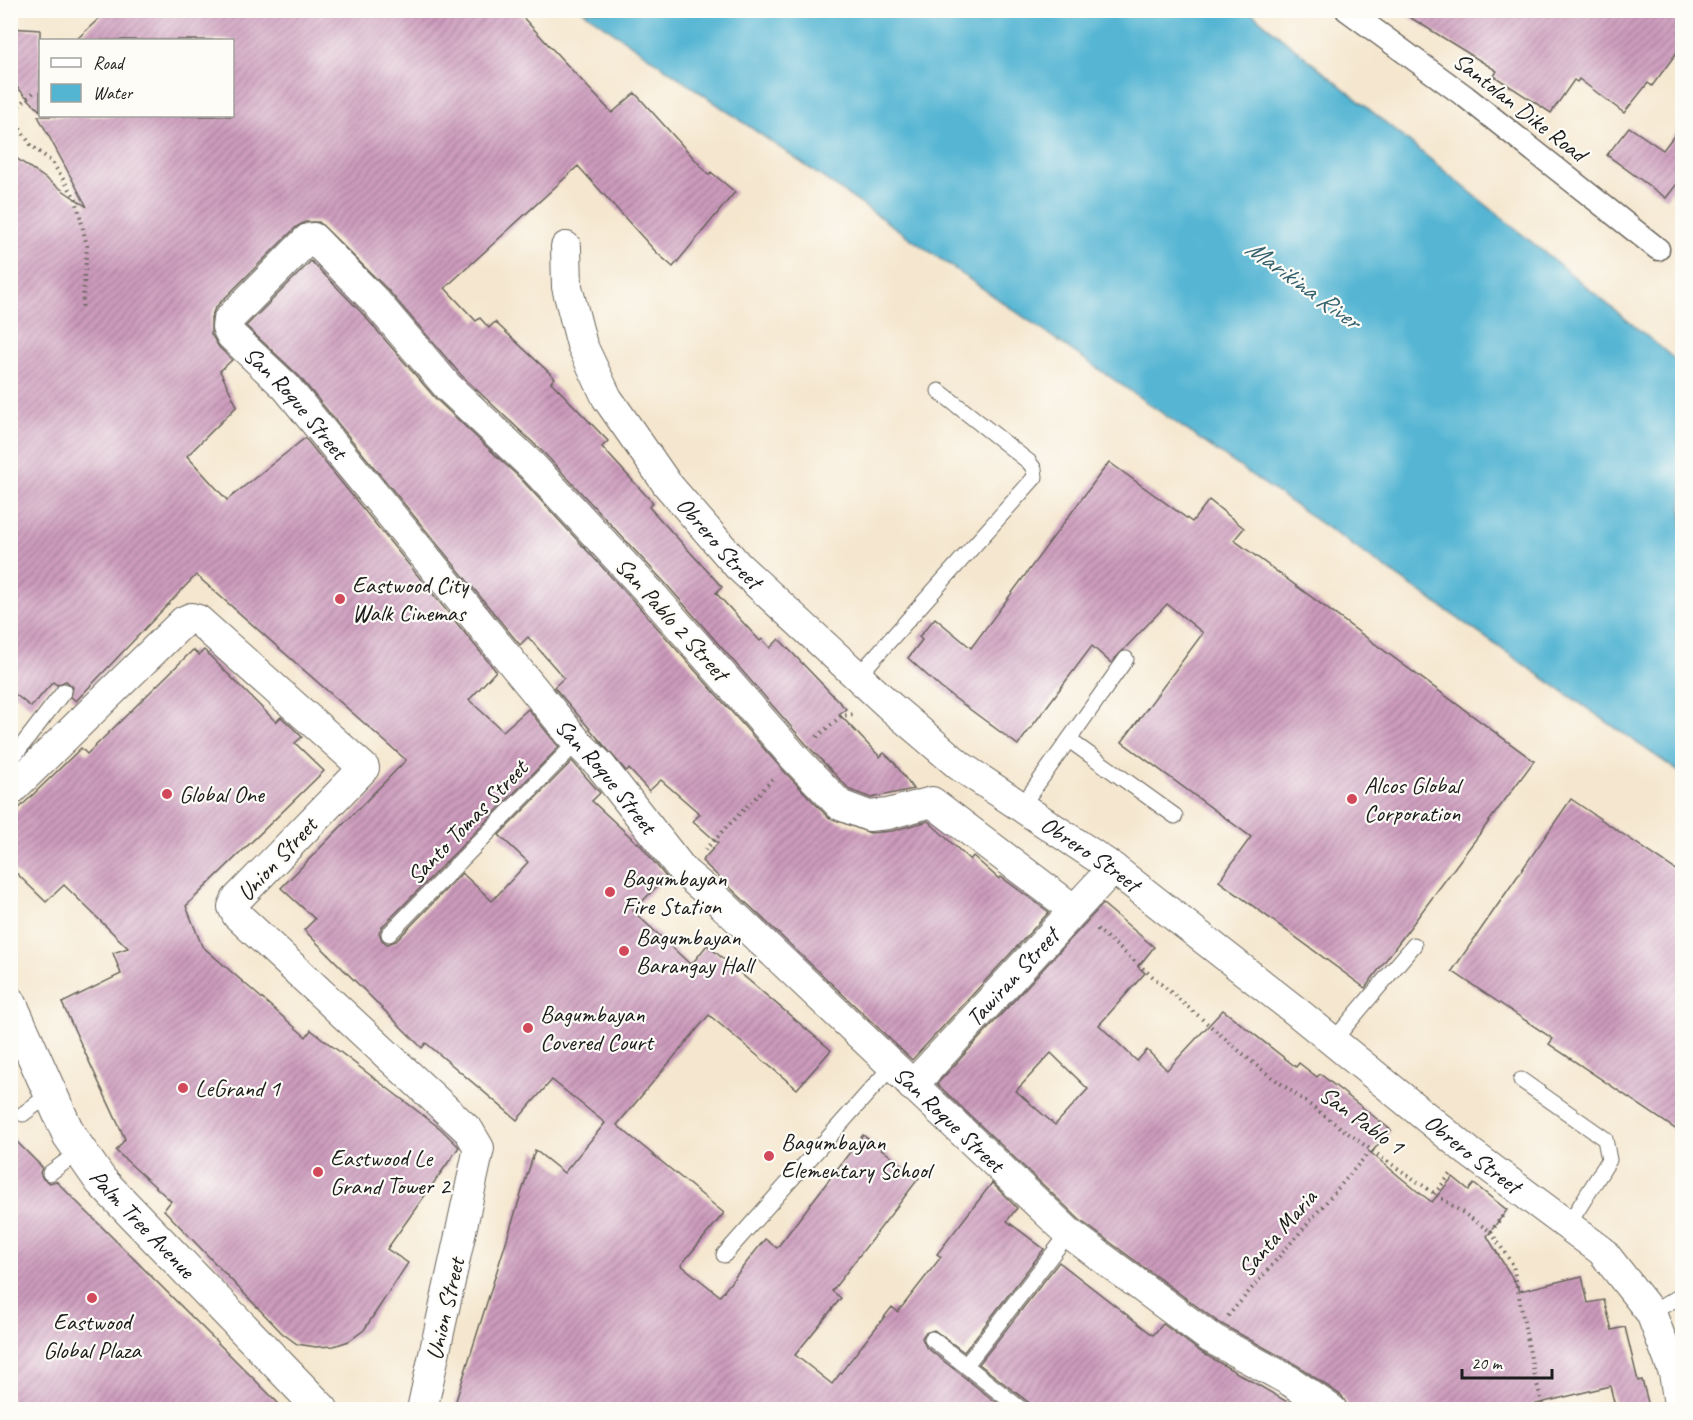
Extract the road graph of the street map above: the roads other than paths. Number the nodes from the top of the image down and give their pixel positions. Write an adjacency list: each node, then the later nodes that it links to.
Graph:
1 (1347, 10): 4 (street, Santolan Dike Road)
2 (313, 238): 10 (street, San Roque Street); 16 (street, San Pablo 2 Street)
3 (566, 247): 7 (street, Obrero Street)
4 (1658, 249)
5 (939, 391): 7 (lane)
6 (1126, 659): 9 (lane)
7 (858, 676): 13 (street, Obrero Street)
8 (64, 691): 11 (lane)
9 (1070, 740): 13 (lane); 14 (lane)
10 (577, 742): 17 (lane, Santo Tomas Street); 21 (street, San Roque Street)
11 (10, 761)
12 (10, 791): 35 (street, Union Street)
13 (1021, 807): 15 (street, Obrero Street)
14 (1175, 816)
15 (1113, 868): 16 (street, Tawiran Street); 20 (street, Obrero Street)
16 (1073, 909): 21 (street, Tawiran Street)
17 (389, 934)
18 (1414, 945): 20 (lane)
19 (10, 1003): 23 (street, Palm Tree Avenue)
20 (1333, 1041): 27 (street, Obrero Street)
21 (902, 1076): 28 (street, San Roque Street); 29 (lane)
22 (1521, 1080): 27 (lane)
23 (51, 1093): 24 (lane); 25 (street, Palm Tree Avenue)
24 (23, 1114)
25 (80, 1151): 26 (lane); 34 (street, Palm Tree Avenue)
26 (50, 1173)
27 (1568, 1225): 31 (street, Obrero Street)
28 (1070, 1233): 33 (lane); 37 (street, San Roque Street)
29 (724, 1255)
30 (1683, 1295): 31 (lane)
31 (1651, 1314): 38 (street, Obrero Street)
32 (932, 1340): 33 (lane)
33 (966, 1365): 36 (lane)
34 (321, 1410)
35 (422, 1410)
36 (1022, 1410)
37 (1332, 1410)
38 (1680, 1410)

